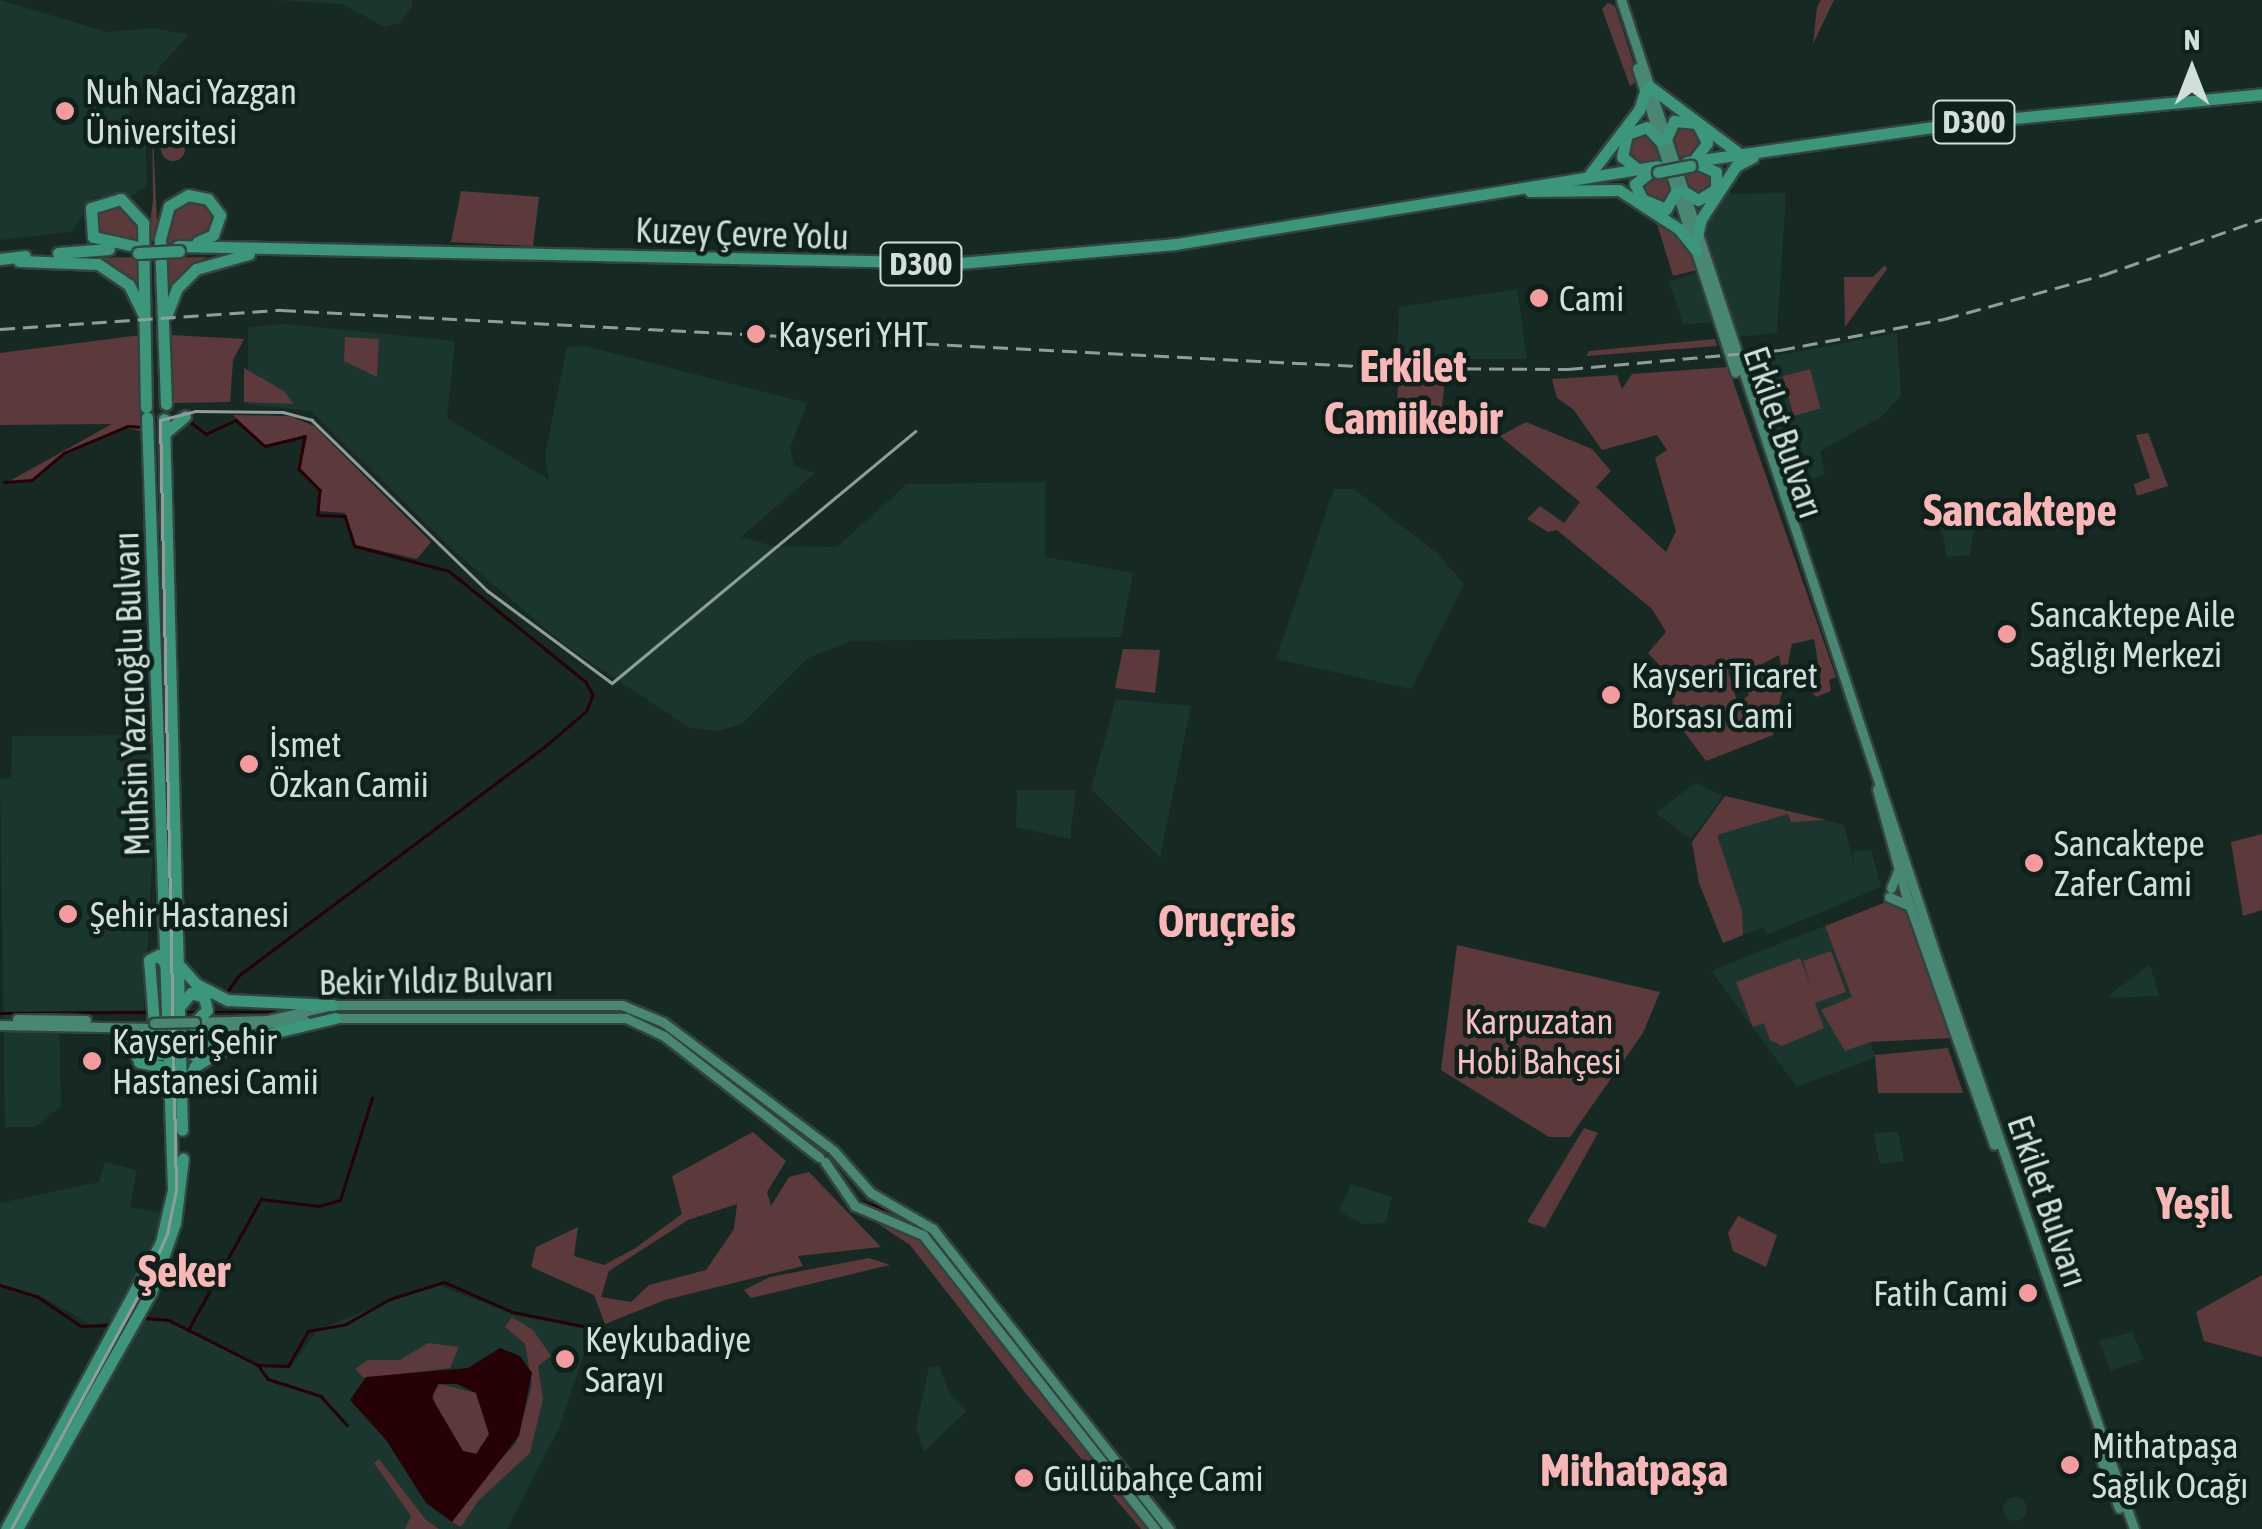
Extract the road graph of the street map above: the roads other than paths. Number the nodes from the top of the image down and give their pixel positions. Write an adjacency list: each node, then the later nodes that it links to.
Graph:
1 (1618, 0): 2 (main road, Erkilet Bulvarı)
2 (1647, 89): 4 (main road, Erkilet Bulvarı); 5 (highway); 8 (highway)
3 (2262, 96): 5 (highway, D300)
4 (1663, 140): 6 (highway); 7 (highway); 10 (main road, Erkilet Bulvarı)
5 (1756, 154): 6 (highway, D300); 11 (highway)
6 (1692, 164): 7 (highway, D300, bridge); 10 (highway)
7 (1654, 169): 8 (highway, Kuzey Çevre Yolu / D300); 9 (highway, Kuzey Çevre Yolu / D300); 10 (highway)
8 (1550, 183): 13 (highway, Kuzey Çevre Yolu / D300)
9 (1530, 191): 11 (highway); 14 (highway, Kuzey Çevre Yolu / D300)
10 (1680, 191): 11 (main road, Erkilet Bulvarı)
11 (1696, 243): 22 (main road, Erkilet Bulvarı); 29 (main road, Erkilet Bulvarı)
12 (141, 247): 12 (highway); 13 (highway, D300, bridge); 15 (highway, D300); 16 (highway, D300); 18 (highway, Muhsin Yazıcıoğlu Bulvarı)
13 (178, 248): 14 (highway, Kuzey Çevre Yolu / D300); 17 (highway)
14 (286, 252): 19 (highway)
15 (0, 261): 16 (highway, D300)
16 (19, 261): 21 (highway)
17 (162, 275): 18 (highway); 19 (highway)
18 (147, 276): 21 (highway, Muhsin Yazıcıoğlu Bulvarı)
19 (164, 328): 23 (highway)
20 (1708, 328): 22 (main road)
21 (148, 332): 24 (highway, Muhsin Yazıcıoğlu Bulvarı)
22 (1725, 342): 29 (main road, Erkilet Bulvarı)
23 (165, 368): 24 (highway); 25 (highway)
24 (148, 370): 26 (highway, Muhsin Yazıcıoğlu Bulvarı)
25 (166, 404): 26 (highway); 28 (highway, Muhsin Yazıcıoğlu Bulvarı)
26 (147, 412): 28 (highway); 30 (highway, Muhsin Yazıcıoğlu Bulvarı)
27 (185, 416): 28 (highway)
28 (164, 426): 30 (highway, Muhsin Yazıcıoğlu Bulvarı)
29 (1847, 689): 31 (main road, Erkilet Bulvarı); 32 (main road, Erkilet Bulvarı)
30 (169, 814): 34 (highway, Muhsin Yazıcıoğlu Bulvarı); 35 (highway, Muhsin Yazıcıoğlu Bulvarı)
31 (1899, 869): 32 (main road, Erkilet Bulvarı); 33 (main road)
32 (1908, 885): 33 (main road, Erkilet Bulvarı)
33 (1915, 904): 53 (main road, Erkilet Bulvarı)
34 (178, 956): 36 (highway, Muhsin Yazıcıoğlu Bulvarı); 37 (highway)
35 (168, 969): 36 (highway, Muhsin Yazıcıoğlu Bulvarı); 40 (highway)
36 (174, 1007): 39 (highway); 42 (highway, Muhsin Yazıcıoğlu Bulvarı)
37 (334, 1012): 39 (main road, Bekir Yıldız Bulvarı); 44 (highway); 45 (main road, Bekir Yıldız Bulvarı); 46 (main road, Bekir Yıldız Bulvarı)
38 (0, 1022): 41 (main road, Bekir Yıldız Bulvarı)
39 (195, 1025): 40 (main road, Bekir Yıldız Bulvarı, bridge); 42 (highway)
40 (154, 1026): 41 (main road, Bekir Yıldız Bulvarı); 42 (highway)
41 (128, 1029): 43 (highway)
42 (175, 1040): 43 (highway, Muhsin Yazıcıoğlu Bulvarı); 44 (highway, Muhsin Yazıcıoğlu Bulvarı)
43 (167, 1063): 49 (highway, Muhsin Yazıcıoğlu Bulvarı)
44 (181, 1096): 50 (highway, Muhsin Yazıcıoğlu Bulvarı)
45 (831, 1149): 46 (main road); 52 (main road, Bekir Yıldız Bulvarı)
46 (822, 1160): 47 (main road, Bekir Yıldız Bulvarı)
47 (879, 1216): 48 (main road); 51 (main road, Bekir Yıldız Bulvarı)
48 (874, 1228)
49 (6, 1529)
50 (17, 1529)
51 (1155, 1529)
52 (1169, 1529)
53 (2131, 1529)

